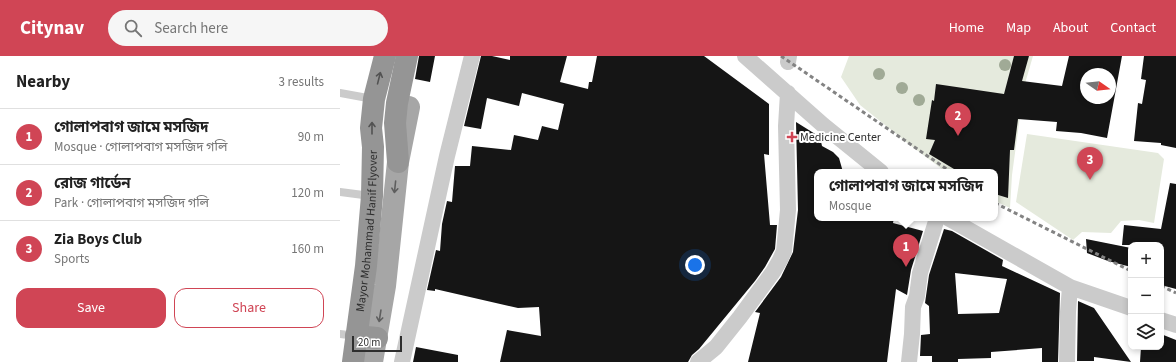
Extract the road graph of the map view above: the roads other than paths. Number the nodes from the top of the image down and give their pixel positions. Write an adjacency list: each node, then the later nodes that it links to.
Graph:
1 (385, 56): 8 (highway, Mayor Mohammad Hanif Flyover, one-way to 1)
2 (407, 56): 10 (highway)
3 (420, 56): 9 (highway)
4 (472, 56): 23 (street)
5 (745, 56): 7 (street)
6 (340, 93): 8 (lane)
7 (788, 94): 11 (street); 24 (street)
8 (374, 99): 13 (highway, Mayor Mohammad Hanif Flyover, one-way to 8)
9 (409, 107): 10 (main road)
10 (398, 162): 20 (main road, one-way to 20)
11 (877, 169)
12 (340, 192): 13 (lane)
13 (372, 196): 20 (highway, Mayor Mohammad Hanif Flyover)
14 (936, 221): 25 (street)
15 (953, 221): 16 (street)
16 (1070, 287): 17 (street); 26 (street)
17 (1128, 307)
18 (1164, 321): 19 (street)
19 (1176, 325)
20 (358, 336): 21 (highway, Mayor Mohammad Hanif Flyover); 22 (main road)
21 (353, 362)
22 (372, 362)
23 (402, 362)
24 (698, 362)
25 (909, 362)
26 (1067, 362)

